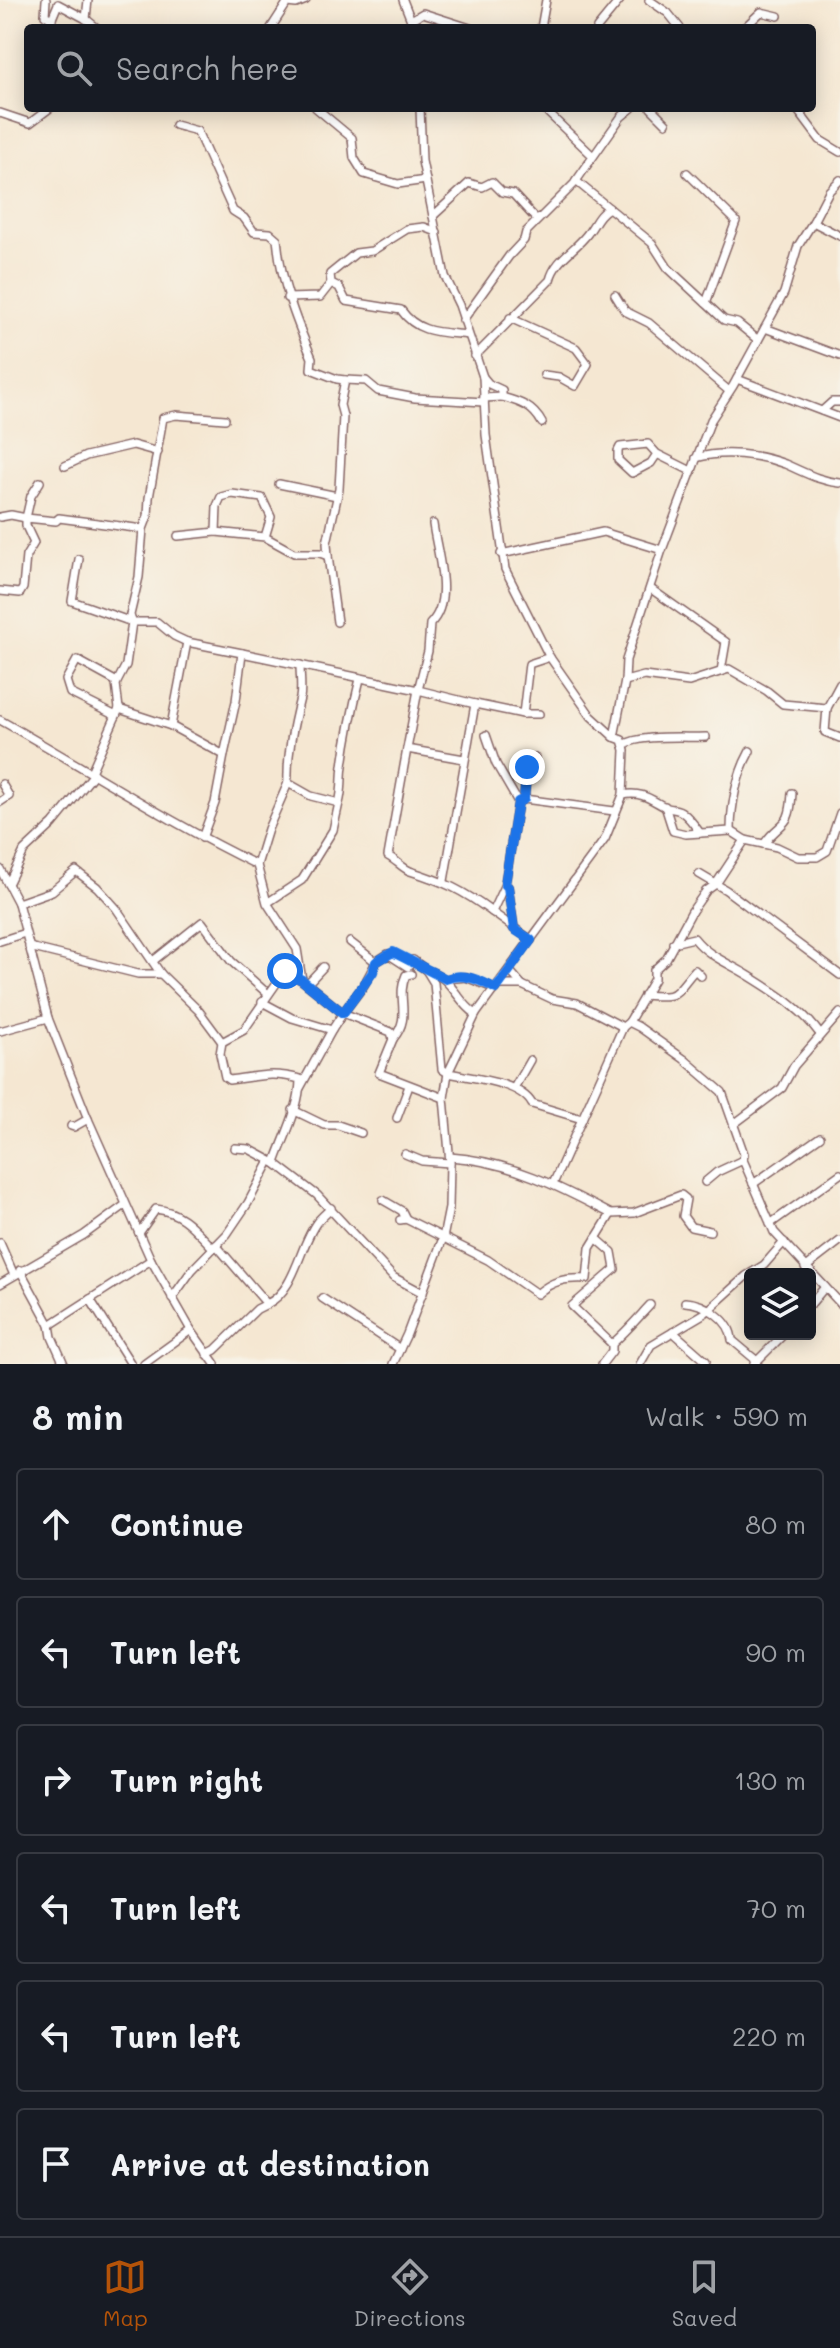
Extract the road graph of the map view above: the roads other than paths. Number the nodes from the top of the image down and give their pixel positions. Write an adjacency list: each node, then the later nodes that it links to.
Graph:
1 (46, 0): 10 (street)
2 (88, 0): 11 (street)
3 (306, 0): 8 (street)
4 (403, 0): 15 (street)
5 (546, 0): 17 (street)
6 (620, 0): 18 (street)
7 (649, 0): 19 (street)
8 (288, 2): 14 (street)
9 (778, 16): 20 (street)
10 (52, 19): 11 (street); 12 (street)
11 (86, 19): 13 (street)
12 (50, 24)
13 (92, 24)
14 (274, 24)
15 (413, 24): 16 (street)
16 (457, 24)
17 (542, 24)
18 (600, 24)
19 (677, 24)
20 (748, 24)
21 (39, 112): 28 (street)
22 (321, 112): 34 (street)
23 (420, 112): 34 (street)
24 (547, 112): 32 (street)
25 (627, 112): 32 (street)
26 (655, 112): 29 (street)
27 (799, 112): 31 (street)
28 (0, 113)
29 (666, 123)
30 (175, 125): 45 (street)
31 (840, 152)
32 (592, 155): 36 (street)
33 (687, 173): 46 (street)
34 (426, 180): 38 (street)
35 (840, 180): 40 (street)
36 (576, 181): 37 (street); 39 (street)
37 (609, 208): 46 (street); 47 (street)
38 (433, 216): 39 (street); 41 (street)
39 (537, 220): 48 (street)
40 (813, 222): 42 (street); 49 (street)
41 (437, 232): 43 (street); 48 (street)
42 (840, 236)
43 (331, 283): 45 (street); 50 (street)
44 (615, 295): 58 (street)
45 (287, 298): 57 (street)
46 (706, 303): 51 (street)
47 (510, 318): 52 (street); 54 (street)
48 (463, 320): 50 (street)
49 (765, 328): 51 (street); 53 (street)
50 (468, 335): 52 (street)
51 (758, 340): 56 (street)
52 (475, 356): 55 (street)
53 (840, 356)
54 (544, 375)
55 (483, 377): 59 (street); 60 (street)
56 (737, 379): 58 (street); 62 (street)
57 (345, 380): 60 (street); 74 (street)
58 (729, 391): 68 (street)
59 (502, 397): 60 (street); 65 (street)
60 (484, 400): 83 (street)
61 (840, 402): 62 (street)
62 (822, 411): 63 (street)
63 (840, 418)
64 (225, 419): 66 (street)
65 (542, 423)
66 (158, 452): 69 (street); 78 (street)
67 (657, 454): 67 (street); 70 (street)
68 (696, 458): 70 (street); 72 (street)
69 (65, 466)
70 (691, 471): 82 (street)
71 (40, 482): 76 (street)
72 (840, 483)
73 (279, 484): 74 (street)
74 (337, 496): 84 (street)
75 (0, 517): 76 (street)
76 (26, 518): 78 (street); 87 (street)
77 (433, 524): 99 (street)
78 (143, 529): 88 (street)
79 (216, 532): 80 (street); 81 (street); 81 (street)
80 (178, 536)
81 (265, 537): 84 (street)
82 (662, 550): 83 (street); 86 (street)
83 (501, 554): 92 (street)
84 (328, 556): 89 (street)
85 (79, 559): 88 (street)
86 (651, 589): 94 (street); 96 (street)
87 (0, 591)
88 (132, 622): 90 (street); 97 (street)
89 (337, 622)
90 (187, 642): 91 (street); 106 (street)
91 (242, 653): 93 (street); 114 (street)
92 (550, 657): 103 (street); 108 (street)
93 (300, 665): 95 (street); 120 (street)
94 (721, 671): 96 (street); 101 (street)
95 (360, 679): 99 (street); 126 (street)
96 (625, 681): 108 (street)
97 (117, 682): 102 (street); 102 (street)
98 (840, 684): 101 (street)
99 (418, 690): 100 (street); 112 (street)
100 (475, 704): 103 (street); 117 (street)
101 (827, 708): 110 (street)
102 (117, 712): 106 (street); 119 (street)
103 (523, 714): 104 (street)
104 (539, 714)
105 (0, 720): 119 (street)
106 (171, 726): 114 (street)
107 (486, 735): 124 (street)
108 (614, 737): 111 (street)
109 (706, 737): 111 (street)
110 (840, 738)
111 (624, 745): 123 (street)
112 (407, 749): 117 (street); 138 (street)
113 (750, 751): 130 (street)
114 (224, 755): 132 (street)
115 (525, 755): 118 (street)
116 (535, 758): 118 (street)
117 (464, 759): 138 (street)
118 (527, 767): 124 (street)
119 (92, 773): 132 (street); 139 (street)
120 (288, 783): 126 (street); 135 (street)
121 (2, 784): 125 (street)
122 (792, 793): 134 (street)
123 (623, 795): 127 (street); 128 (street)
124 (521, 800): 128 (street); 140 (street)
125 (0, 802)
126 (339, 803): 143 (street)
127 (665, 806): 131 (street); 131 (street)
128 (614, 811): 147 (street)
129 (840, 813): 134 (street)
130 (731, 831): 131 (street); 133 (street)
131 (700, 833)
132 (202, 838): 135 (street)
133 (745, 840): 134 (street); 141 (street)
134 (764, 844)
135 (257, 865): 143 (street)
136 (0, 869): 139 (street)
137 (699, 874): 141 (street)
138 (444, 881): 144 (street)
139 (8, 884): 142 (street)
140 (505, 884): 144 (street); 145 (street)
141 (716, 884): 150 (street); 161 (street)
142 (18, 903): 146 (street); 153 (street)
143 (267, 903): 152 (street)
144 (492, 912): 145 (street)
145 (514, 929): 147 (street)
146 (25, 933): 148 (street); 151 (street)
147 (531, 940): 157 (street)
148 (0, 941)
149 (350, 942): 154 (street)
150 (673, 944): 168 (street); 177 (street)
151 (29, 947): 159 (street); 173 (street)
152 (298, 955): 158 (street); 164 (street)
153 (153, 961): 159 (street); 167 (street)
154 (376, 962): 156 (street); 170 (street)
155 (323, 967): 164 (street)
156 (426, 970): 163 (street); 181 (street)
157 (509, 970): 165 (street); 166 (street)
158 (285, 971): 164 (street); 167 (street)
159 (161, 974): 179 (street)
160 (411, 974): 178 (street)
161 (840, 975)
162 (701, 976): 168 (street)
163 (446, 979): 166 (street); 172 (street)
164 (305, 982): 170 (street)
165 (522, 985): 166 (street); 174 (street)
166 (497, 987): 172 (street)
167 (268, 994): 169 (street)
168 (644, 995): 174 (street)
169 (262, 1002): 175 (street); 179 (street)
170 (343, 1013): 175 (street); 178 (street)
171 (840, 1013): 177 (street)
172 (476, 1014): 181 (street)
173 (48, 1018): 176 (street); 188 (street)
174 (626, 1025): 189 (street); 190 (street)
175 (332, 1030): 184 (street)
176 (0, 1031)
177 (820, 1034): 190 (street)
178 (393, 1039): 182 (street)
179 (222, 1042): 184 (street)
180 (530, 1060): 183 (street)
181 (448, 1073): 183 (street); 185 (street)
182 (409, 1086): 185 (street); 187 (street)
183 (514, 1088): 189 (street)
184 (300, 1089): 186 (street)
185 (444, 1098): 196 (street)
186 (293, 1110): 192 (street); 198 (street)
187 (397, 1118)
188 (88, 1119): 191 (street); 204 (street)
189 (582, 1119): 201 (street)
190 (734, 1124): 197 (street)
191 (71, 1126)
192 (361, 1133)
193 (820, 1137): 202 (street)
194 (235, 1148): 198 (street)
195 (405, 1154): 196 (street)
196 (450, 1160): 201 (street); 210 (street)
197 (743, 1160): 200 (street); 202 (street)
198 (272, 1162): 205 (street); 215 (street)
199 (840, 1174): 207 (street)
200 (705, 1182)
201 (553, 1184): 206 (street)
202 (753, 1184): 207 (street)
203 (383, 1200): 210 (street)
204 (125, 1205): 209 (street); 218 (street)
205 (331, 1208): 222 (street); 229 (street)
206 (611, 1214): 208 (street); 211 (street)
207 (770, 1224): 213 (street)
208 (710, 1231)
209 (139, 1233): 215 (street); 216 (street)
210 (443, 1238): 211 (street); 222 (street)
211 (596, 1238): 236 (street)
212 (840, 1241): 217 (street)
213 (784, 1242): 217 (street); 231 (street)
214 (0, 1243): 218 (street)
215 (214, 1247): 223 (street); 229 (street)
216 (151, 1260): 223 (street); 226 (street)
217 (805, 1268)
218 (17, 1272): 220 (street); 232 (street)
219 (816, 1278): 221 (street)
220 (0, 1284)
221 (825, 1287): 225 (street); 228 (street)
222 (423, 1293): 237 (street)
223 (172, 1298): 233 (street)
224 (322, 1298): 237 (street)
225 (816, 1298)
226 (90, 1299): 232 (street); 242 (street)
227 (689, 1300): 231 (street)
228 (840, 1303)
229 (267, 1304): 238 (street)
230 (650, 1305): 236 (street)
231 (710, 1308): 234 (street); 240 (street)
232 (50, 1325): 241 (street)
233 (191, 1330): 238 (street); 243 (street)
234 (673, 1332): 239 (street); 247 (street)
235 (778, 1340): 240 (street)
236 (612, 1344): 246 (street)
237 (400, 1349): 245 (street)
238 (207, 1354): 244 (street)
239 (706, 1361)
240 (756, 1362)
241 (64, 1364)
242 (131, 1364)
243 (144, 1364)
244 (215, 1364)
245 (393, 1364)
246 (602, 1364)
247 (640, 1364)

